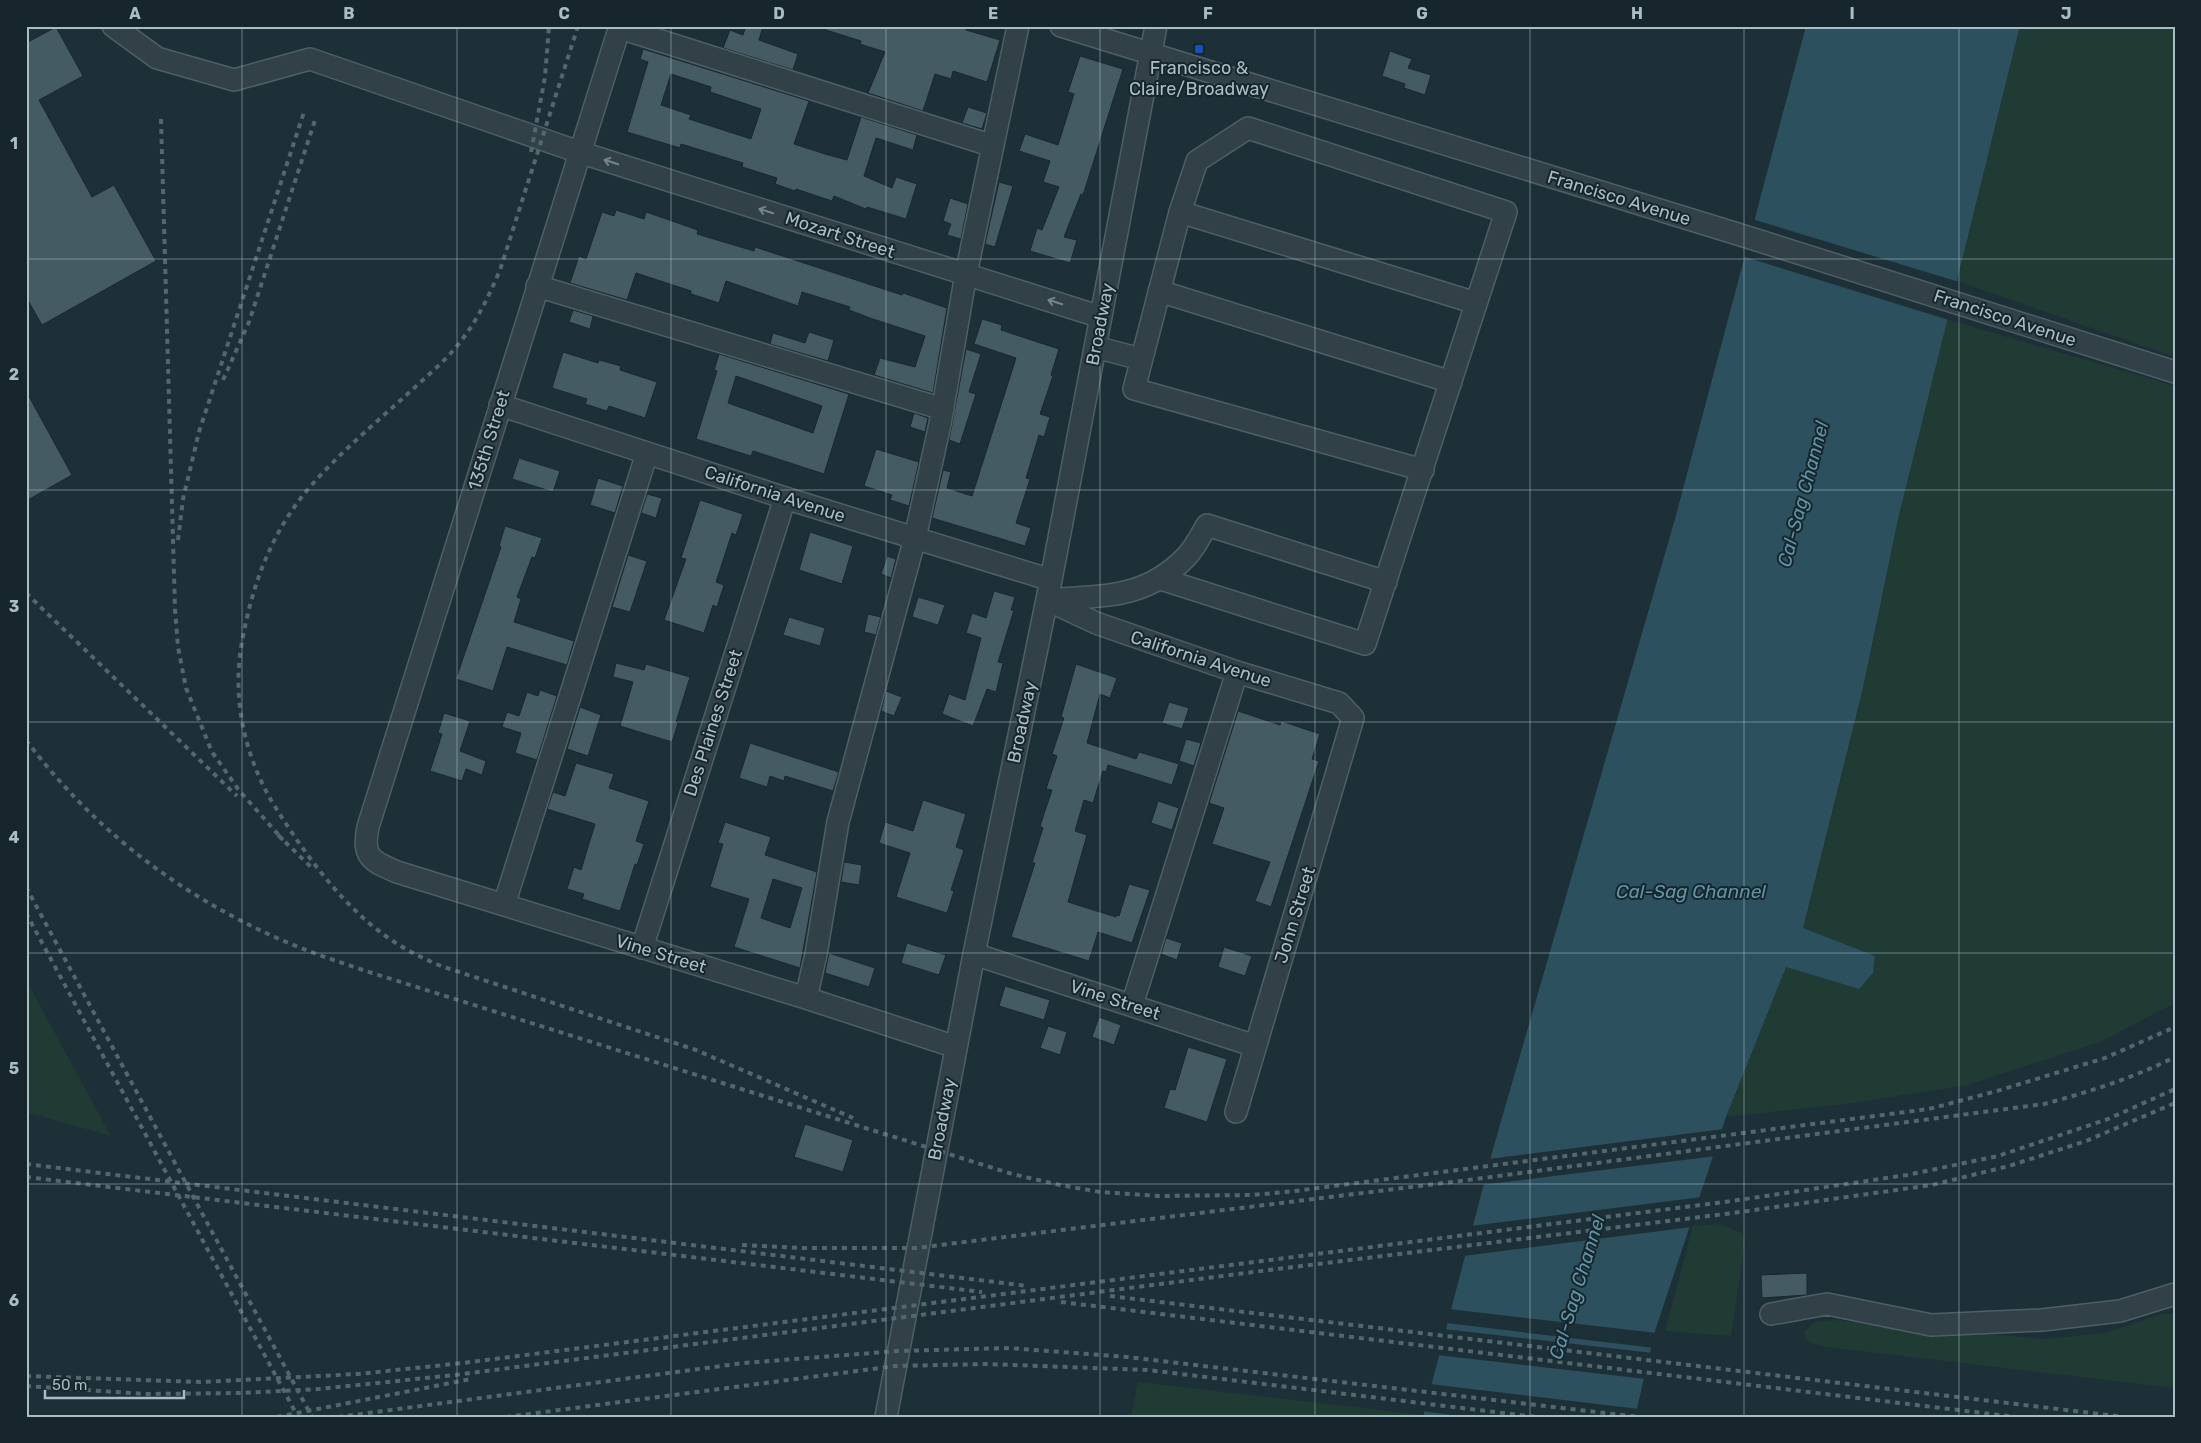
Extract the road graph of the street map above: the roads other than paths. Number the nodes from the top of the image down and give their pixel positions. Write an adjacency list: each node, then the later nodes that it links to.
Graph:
1 (113, 26): 8 (street, Mozart Street)
2 (1018, 26): 7 (street)
3 (1062, 26): 6 (street, Francisco Avenue)
4 (1156, 26): 6 (street, Broadway)
5 (620, 27): 7 (street); 8 (street, 135th Street)
6 (1150, 54): 14 (street, Broadway); 17 (street, Francisco Avenue)
7 (993, 146): 10 (street)
8 (579, 152): 10 (street, Mozart Street, one-way to 8); 11 (street, 135th Street)
9 (1180, 212): 12 (street); 13 (street); 13 (street)
10 (966, 274): 14 (street, Mozart Street, one-way to 10); 20 (street)
11 (537, 286): 19 (street, 135th Street); 20 (street)
12 (1159, 291): 16 (street); 18 (street)
13 (1476, 304): 18 (street)
14 (1101, 317): 15 (street, Broadway)
15 (1096, 348): 16 (street); 27 (street, Broadway)
16 (1141, 359): 22 (street)
17 (2175, 372)
18 (1451, 382): 22 (street)
19 (500, 405): 21 (street, California Avenue); 30 (street, 135th Street)
20 (943, 408): 24 (street)
21 (647, 453): 23 (street, California Avenue); 31 (street)
22 (1423, 470): 26 (street)
23 (784, 498): 24 (street, California Avenue); 32 (street, Des Plaines Street)
24 (915, 538): 27 (street, California Avenue); 34 (street)
25 (1161, 579): 26 (street); 26 (street); 27 (street)
26 (1386, 582)
27 (1049, 590): 28 (street, California Avenue); 33 (street, Broadway)
28 (1237, 672): 29 (street, California Avenue); 35 (street)
29 (1353, 718): 36 (street, John Street)
30 (368, 856): 31 (street, Vine Street)
31 (504, 905): 32 (street, Vine Street)
32 (642, 948): 34 (street, Vine Street)
33 (974, 954): 35 (street, Vine Street); 37 (street, Broadway)
34 (806, 998): 37 (street, Vine Street)
35 (1132, 1005): 36 (street, Vine Street)
36 (1256, 1046): 38 (street, John Street)
37 (956, 1047): 41 (street, Broadway)
38 (1236, 1112)
39 (2175, 1294): 40 (street)
40 (1771, 1314)
41 (886, 1417)

